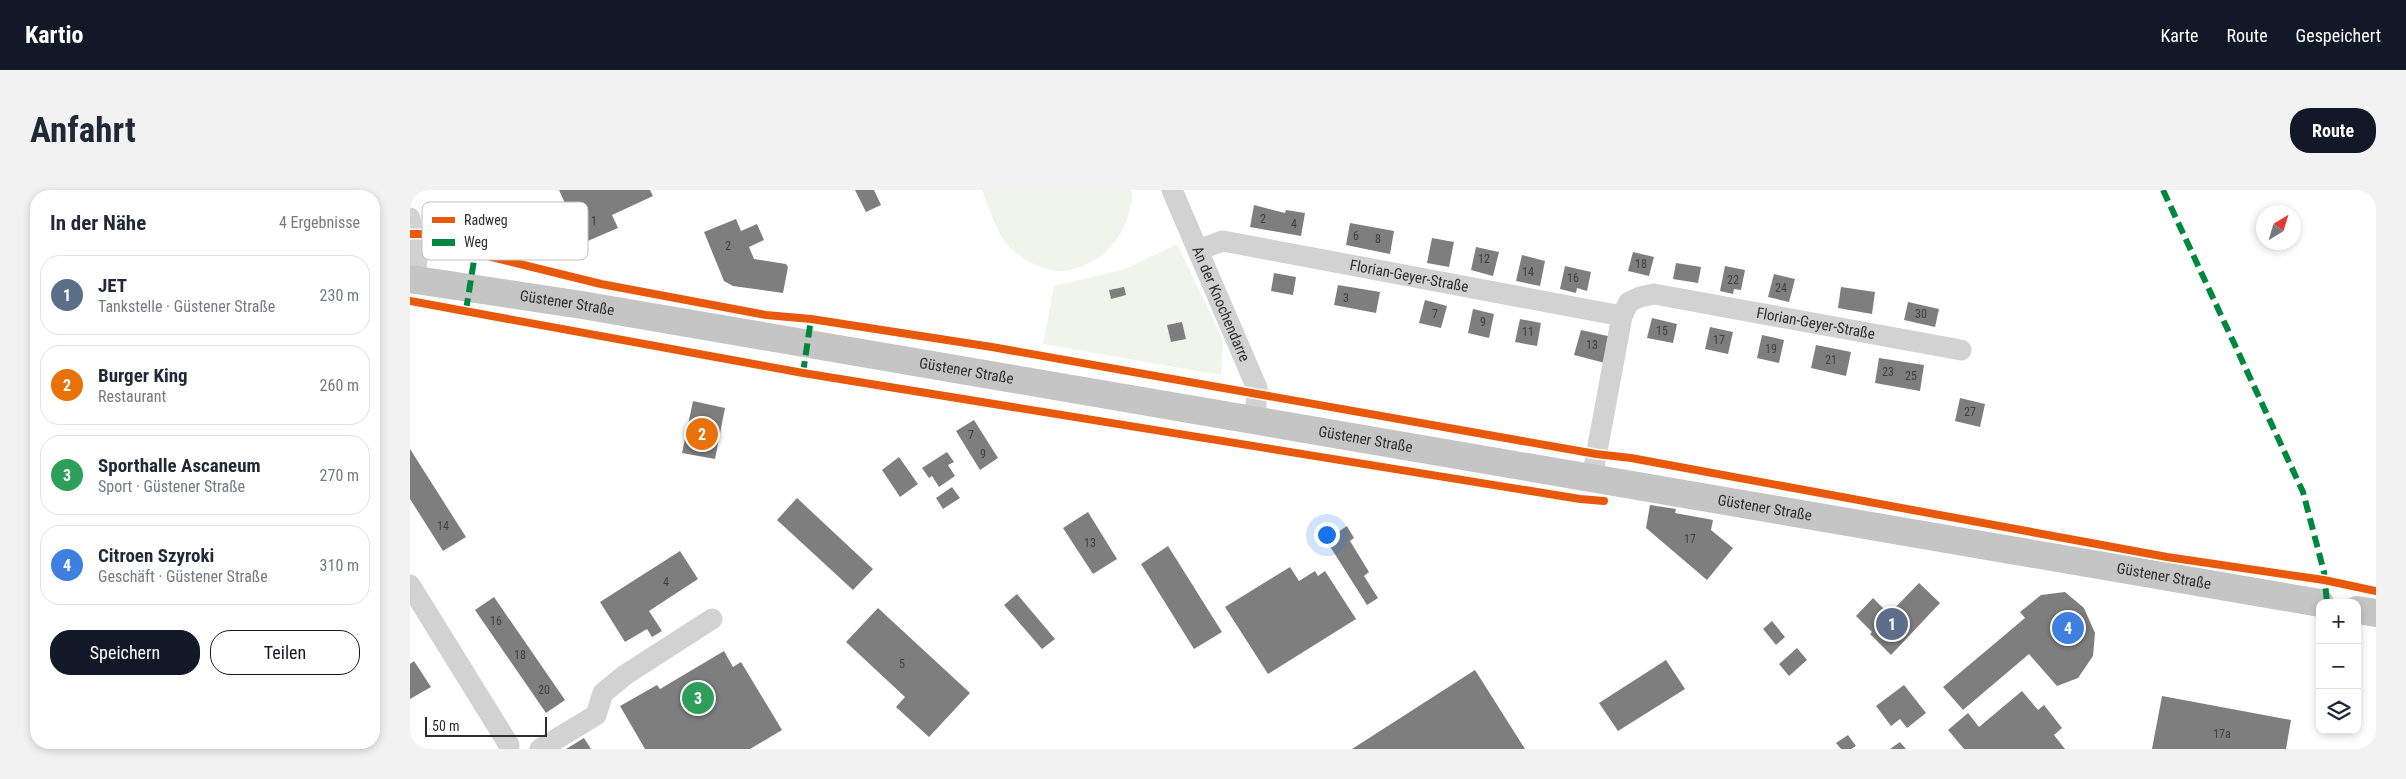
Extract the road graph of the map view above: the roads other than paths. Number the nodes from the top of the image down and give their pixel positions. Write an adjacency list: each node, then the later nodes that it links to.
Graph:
1 (1172, 190): 3 (street, An der Knochendarre)
2 (410, 218): 4 (street)
3 (1198, 250): 5 (street, Florian-Geyer-Straße); 7 (street, An der Knochendarre)
4 (412, 280): 7 (main road, Güstener Straße)
5 (1622, 316): 6 (street, Florian-Geyer-Straße); 8 (street, Florian-Geyer-Straße)
6 (1961, 350)
7 (1255, 420): 8 (main road, Güstener Straße)
8 (1592, 478): 10 (main road, Güstener Straße)
9 (410, 584): 14 (street)
10 (2316, 602)
11 (2361, 611): 12 (main road)
12 (2376, 613)
13 (712, 619): 15 (street)
14 (509, 749)
15 (540, 749)

